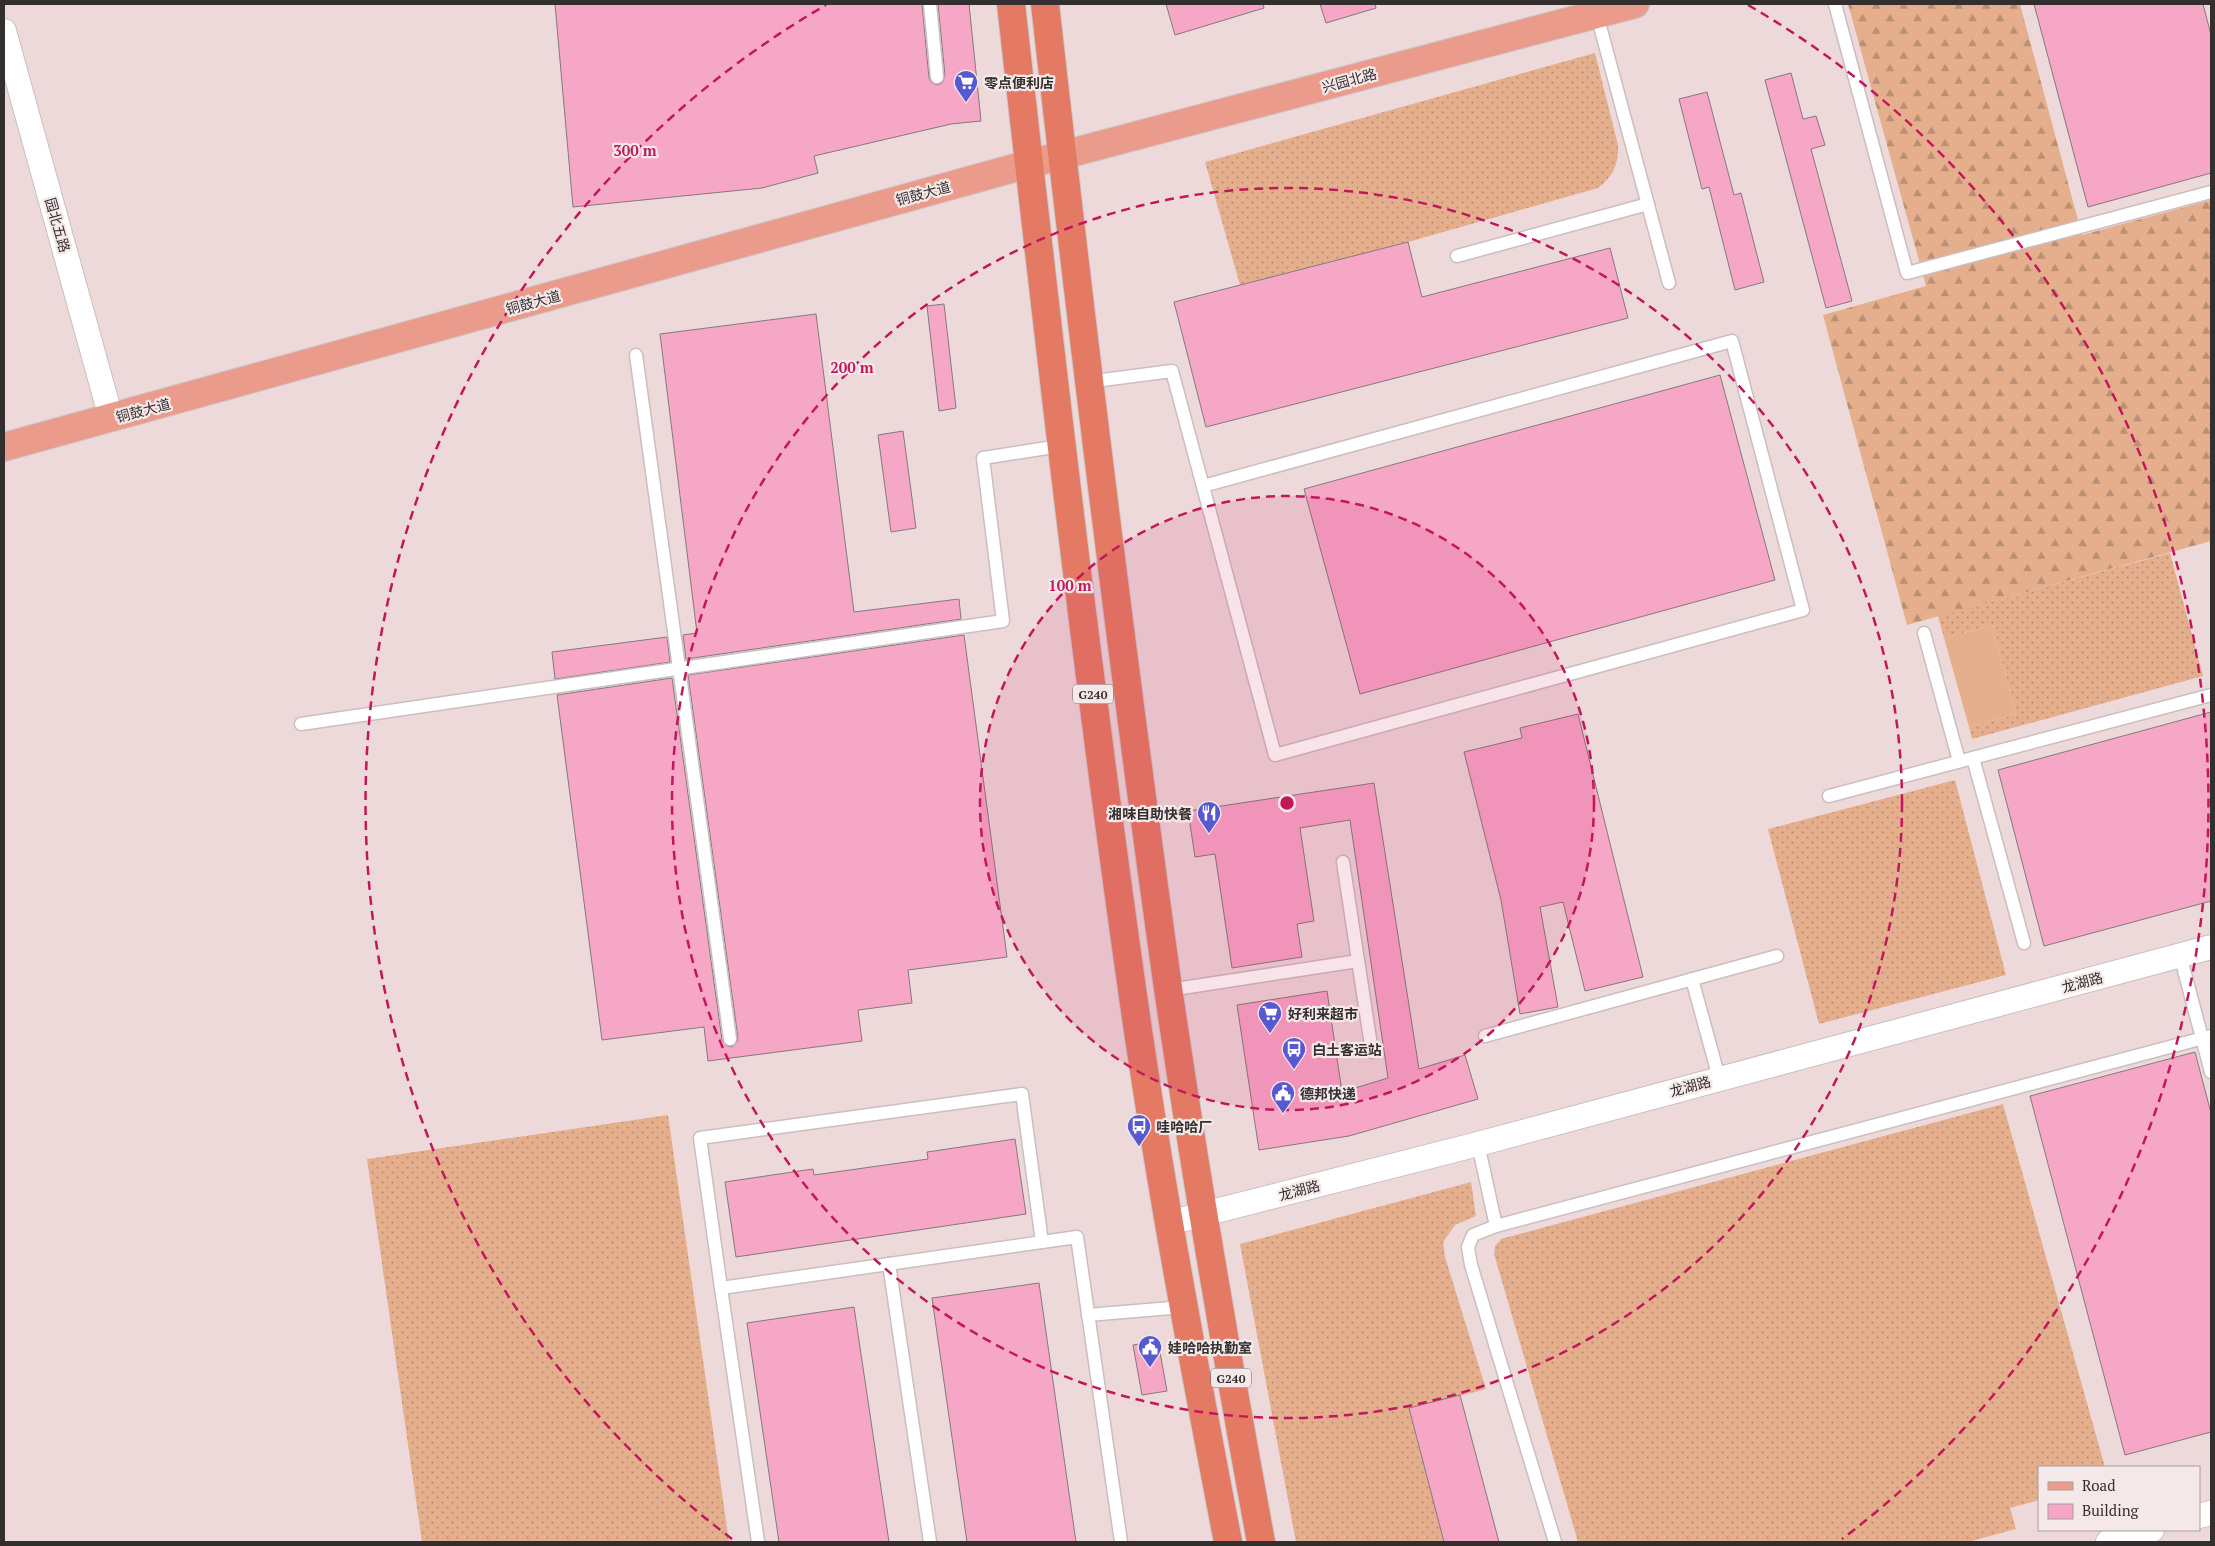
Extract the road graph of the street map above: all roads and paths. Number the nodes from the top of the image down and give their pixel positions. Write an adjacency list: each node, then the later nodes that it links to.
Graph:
1 (930, 4): 8 (lane)
2 (1011, 4): 10 (highway, G240)
3 (1045, 4): 9 (highway, G240)
4 (1635, 4): 6 (main road, 兴园北路)
5 (1835, 4): 11 (lane)
6 (1597, 15): 9 (main road, 兴园北路); 12 (lane)
7 (4, 31): 17 (street, 园北五路)
8 (937, 76)
9 (1062, 156): 10 (main road, 铜鼓大道); 16 (highway, G240)
10 (1029, 164): 17 (main road, 铜鼓大道); 18 (highway, G240)
11 (2211, 192)
12 (1648, 204): 13 (lane); 14 (lane)
13 (1457, 256)
14 (1669, 283)
15 (636, 355): 22 (lane)
16 (1087, 382): 20 (lane); 35 (highway, G240)
17 (111, 418): 19 (main road, 铜鼓大道)
18 (1060, 446): 22 (lane); 44 (highway, G240)
19 (4, 447)
20 (1203, 486): 20 (lane)
21 (1924, 633): 26 (lane)
22 (680, 669): 24 (lane); 38 (lane)
23 (2211, 694): 25 (lane)
24 (302, 724)
25 (1973, 758): 26 (lane); 29 (lane)
26 (1959, 761): 27 (lane)
27 (1829, 796)
28 (1343, 862): 33 (lane)
29 (2024, 943)
30 (2211, 946): 31 (street, 龙湖路)
31 (2180, 955): 37 (lane); 41 (street, 龙湖路)
32 (1777, 956): 34 (lane)
33 (1358, 961): 35 (lane); 39 (lane)
34 (1692, 979): 36 (lane); 41 (lane)
35 (1168, 990): 43 (highway, G240)
36 (1485, 1036)
37 (2207, 1037): 40 (lane); 45 (lane)
38 (730, 1039)
39 (1372, 1052)
40 (2211, 1072)
41 (1719, 1078): 42 (street, 龙湖路)
42 (1478, 1144): 43 (street, 龙湖路); 45 (lane)
43 (1204, 1214): 44 (street, 龙湖路); 56 (highway, G240)
44 (1169, 1223): 49 (highway, G240)
45 (1496, 1226): 57 (lane)
46 (1042, 1242): 47 (lane); 48 (lane); 50 (lane)
47 (889, 1264): 48 (lane); 53 (lane)
48 (721, 1288): 52 (lane)
49 (1183, 1307): 50 (lane); 55 (highway, G240)
50 (1088, 1315): 54 (lane)
51 (2148, 1531): 58 (street)
52 (758, 1542)
53 (930, 1542)
54 (1121, 1542)
55 (1228, 1542)
56 (1261, 1542)
57 (1555, 1542)
58 (2108, 1542)

